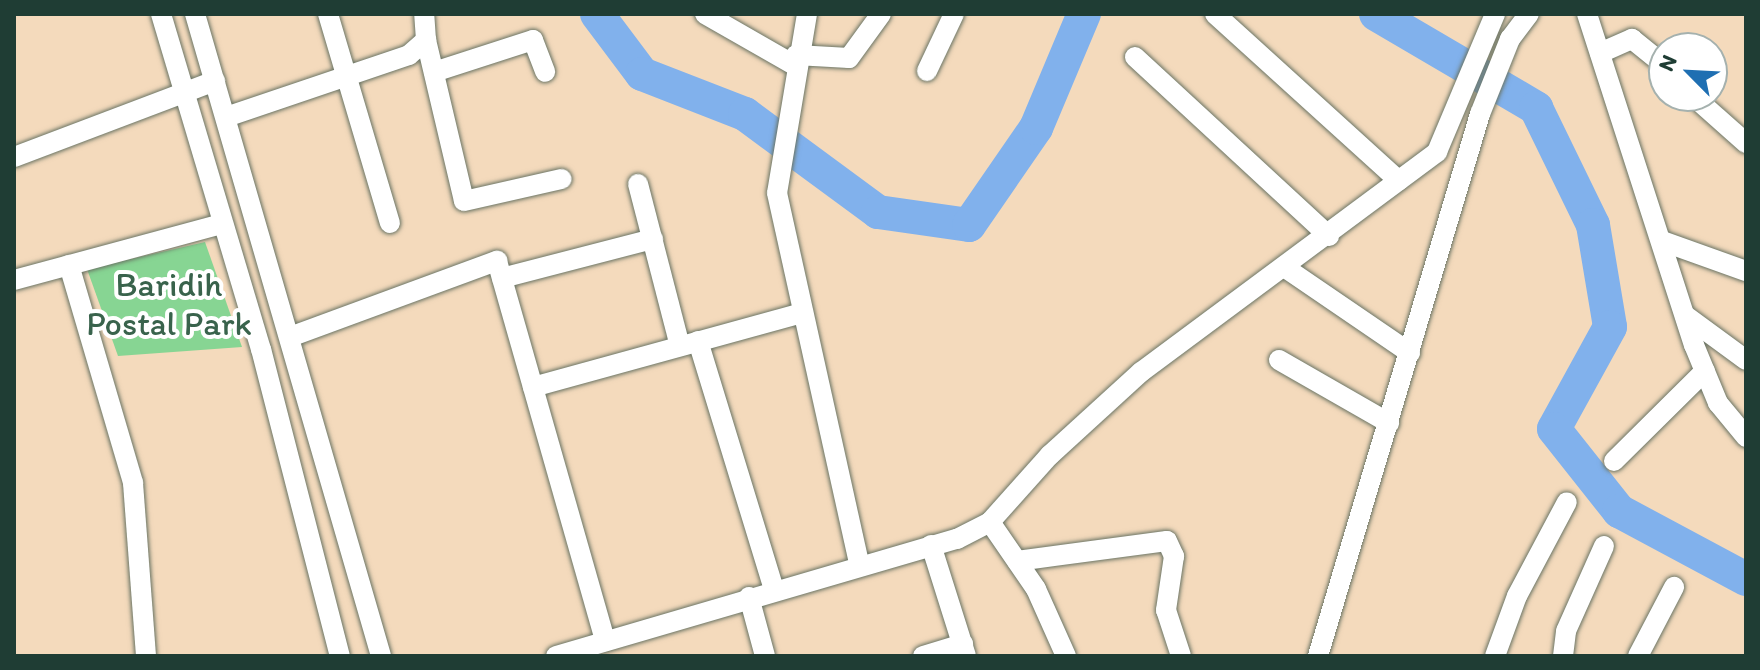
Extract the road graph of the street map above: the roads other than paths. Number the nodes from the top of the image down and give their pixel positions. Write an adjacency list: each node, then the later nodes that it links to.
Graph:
1 (161, 14): 23 (street)
2 (195, 14): 22 (street)
3 (328, 14): 21 (street)
4 (424, 14): 13 (street)
5 (705, 14): 17 (street)
6 (807, 14): 17 (street)
7 (881, 14): 17 (street)
8 (954, 14): 18 (street)
9 (1215, 14): 29 (street)
10 (1495, 14): 29 (street)
11 (1529, 14): 45 (street)
12 (1587, 14): 15 (street)
13 (426, 40): 19 (street); 21 (street)
14 (1648, 52): 15 (street)
15 (1600, 53): 35 (street)
16 (1135, 57): 33 (street)
17 (795, 60): 41 (street)
18 (927, 71)
19 (434, 72): 20 (street); 28 (street)
20 (545, 72)
21 (347, 77): 25 (street); 31 (street)
22 (215, 81): 23 (street); 25 (street)
23 (185, 93): 27 (street); 32 (street)
24 (1711, 112): 26 (street)
25 (226, 117): 43 (street)
26 (1746, 143)
27 (14, 157)
28 (562, 179)
29 (1399, 181): 33 (street)
30 (638, 184): 34 (street)
31 (390, 223)
32 (222, 224): 36 (street); 65 (street)
33 (1329, 236): 37 (street)
34 (653, 239): 39 (street); 44 (street)
35 (1662, 241): 38 (street); 42 (street)
36 (69, 265): 40 (street); 64 (street)
37 (1287, 269): 45 (street); 54 (street)
38 (1746, 271)
39 (502, 278): 43 (street); 49 (street)
40 (14, 280)
41 (801, 313): 44 (street); 58 (street)
42 (1686, 316): 47 (street); 48 (street)
43 (290, 337): 66 (street)
44 (689, 344): 49 (street); 60 (street)
45 (1410, 353): 50 (street)
46 (1279, 360): 50 (street)
47 (1746, 360)
48 (1705, 371): 51 (street); 52 (street)
49 (533, 387): 62 (street)
50 (1389, 423): 72 (street)
51 (1746, 437)
52 (1614, 461)
53 (1567, 502): 73 (street)
54 (990, 522): 55 (street); 57 (street)
55 (931, 545): 58 (street); 63 (street)
56 (1604, 546): 74 (street)
57 (1017, 561): 70 (street); 71 (street)
58 (859, 564): 60 (street)
59 (1674, 587): 75 (street)
60 (774, 590): 61 (street)
61 (749, 597): 62 (street); 68 (street)
62 (605, 641): 67 (street)
63 (965, 650): 69 (street)
64 (146, 656)
65 (340, 656)
66 (381, 656)
67 (556, 656)
68 (765, 656)
69 (923, 656)
70 (1066, 656)
71 (1181, 656)
72 (1318, 656)
73 (1495, 656)
74 (1563, 656)
75 (1638, 656)

